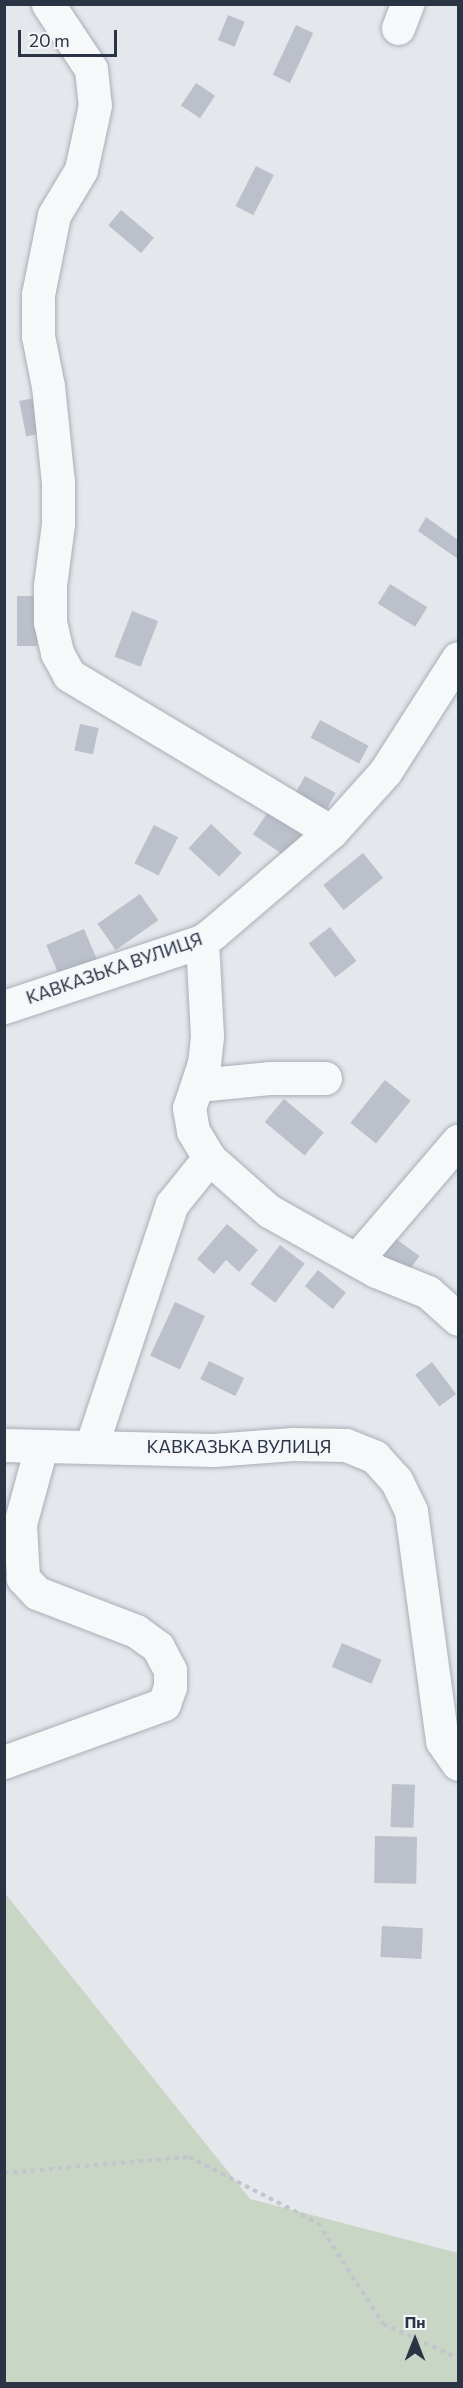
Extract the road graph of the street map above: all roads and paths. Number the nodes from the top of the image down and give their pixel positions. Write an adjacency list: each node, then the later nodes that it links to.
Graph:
1 (48, 4): 3 (street)
2 (459, 658): 3 (street, КАВКАЗЬКА ВУЛИЦЯ)
3 (332, 832): 4 (street, КАВКАЗЬКА ВУЛИЦЯ)
4 (202, 941): 5 (street, КАВКАЗЬКА ВУЛИЦЯ); 7 (street)
5 (4, 1006)
6 (325, 1078): 7 (street)
7 (198, 1085): 9 (street)
8 (459, 1141): 10 (street)
9 (209, 1158): 10 (street); 14 (street)
10 (356, 1260): 11 (street)
11 (459, 1319)
12 (4, 1445): 13 (street, КАВКАЗЬКА ВУЛИЦЯ)
13 (41, 1447): 14 (street, КАВКАЗЬКА ВУЛИЦЯ); 15 (street)
14 (91, 1447): 16 (street, КАВКАЗЬКА ВУЛИЦЯ)
15 (4, 1762)
16 (459, 1764)
17 (4, 2173): 18 (path)
18 (459, 2358)

